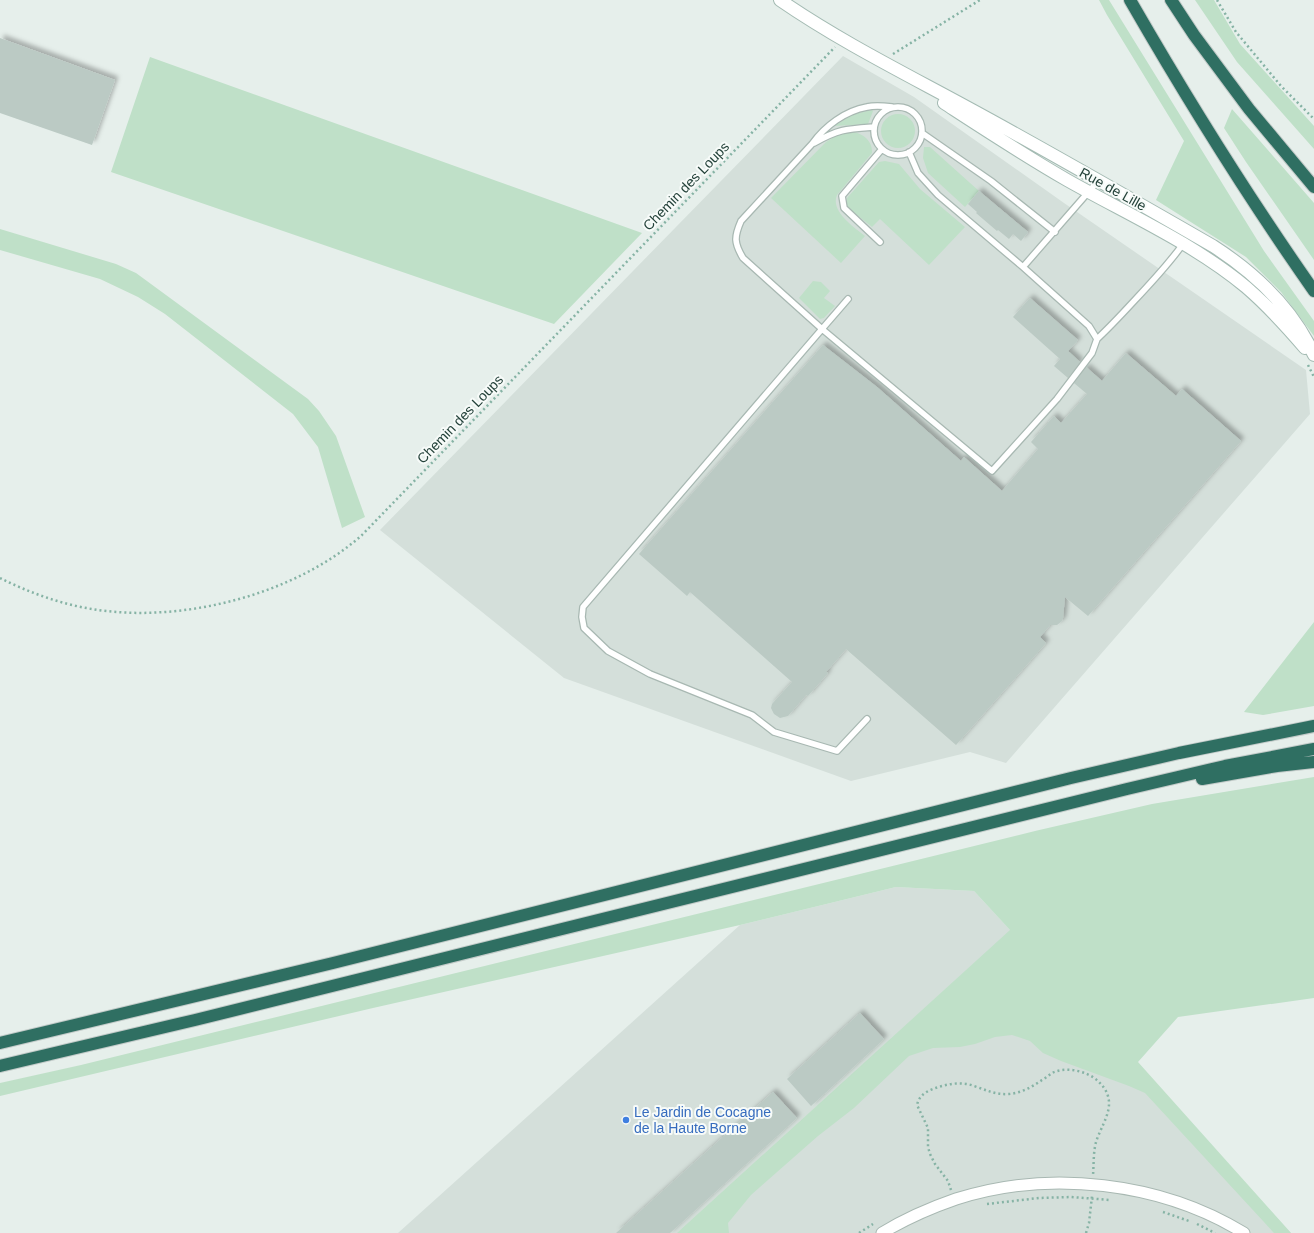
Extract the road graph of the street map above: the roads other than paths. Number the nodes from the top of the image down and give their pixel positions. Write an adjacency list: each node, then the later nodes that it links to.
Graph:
1 (780, 0): 4 (main road, Rue de Lille)
2 (1130, 0): 18 (highway)
3 (1171, 0): 12 (highway)
4 (881, 61): 11 (main road, Rue de Lille); 13 (main road, Rue de Lille)
5 (892, 107): 6 (lane); 7 (lane); 8 (lane)
6 (874, 127): 8 (lane); 9 (lane)
7 (922, 133): 10 (lane); 14 (lane)
8 (812, 144): 20 (lane)
9 (882, 149): 10 (lane); 15 (lane)
10 (909, 152): 17 (lane)
11 (1098, 181): 13 (lane); 22 (main road, Rue de Lille)
12 (1314, 187)
13 (1089, 192): 14 (lane); 16 (main road, Rue de Lille)
14 (1055, 232): 17 (lane)
15 (880, 242)
16 (1183, 244): 21 (lane); 23 (main road, Rue de Lille)
17 (1023, 267): 21 (lane)
18 (1314, 291)
19 (848, 299): 20 (lane)
20 (822, 329): 21 (lane); 24 (lane)
21 (1096, 339)
22 (1314, 355)
23 (1314, 361)
24 (867, 719)
25 (1310, 726): 29 (highway)
26 (1314, 749): 28 (highway)
27 (1314, 762): 28 (highway)
28 (1079, 800): 30 (highway)
29 (0, 1042)
30 (0, 1066)
31 (882, 1233): 32 (street)
32 (1244, 1233)

